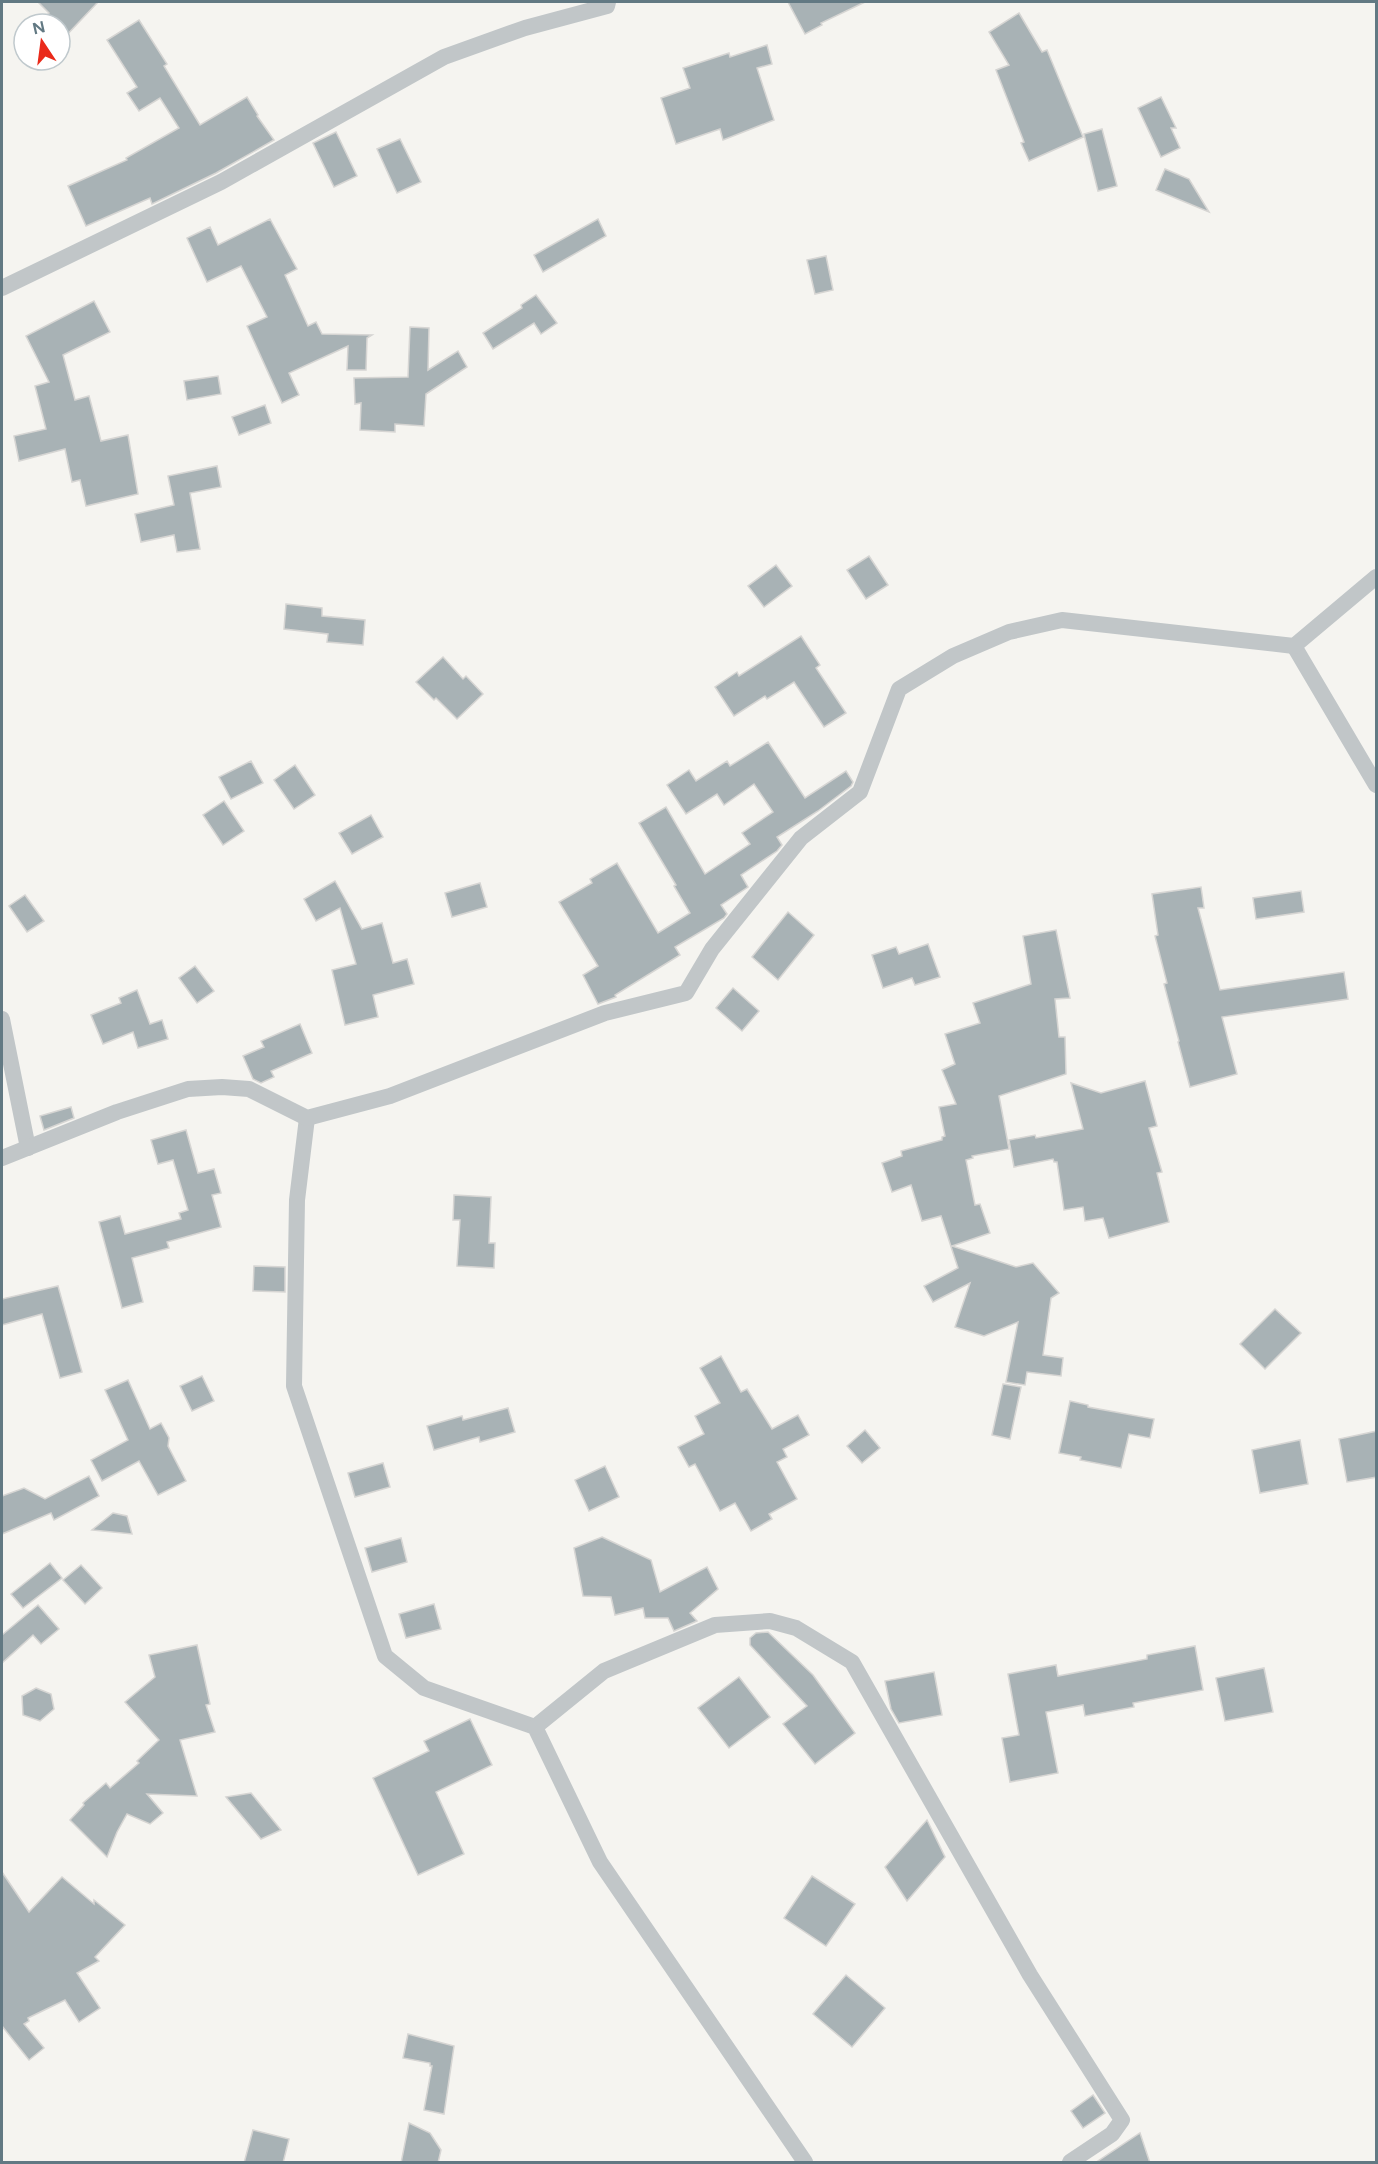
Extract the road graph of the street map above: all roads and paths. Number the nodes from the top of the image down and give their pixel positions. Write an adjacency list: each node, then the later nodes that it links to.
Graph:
1 (608, 2): 2 (street)
2 (2, 288)
3 (1377, 577): 4 (street)
4 (1294, 646): 5 (street); 7 (street)
5 (1377, 785)
6 (2, 1019): 8 (street)
7 (307, 1118): 8 (street); 10 (street)
8 (28, 1148): 9 (street)
9 (2, 1158)
10 (535, 1727): 11 (street); 12 (street)
11 (805, 2163)
12 (1070, 2163)

